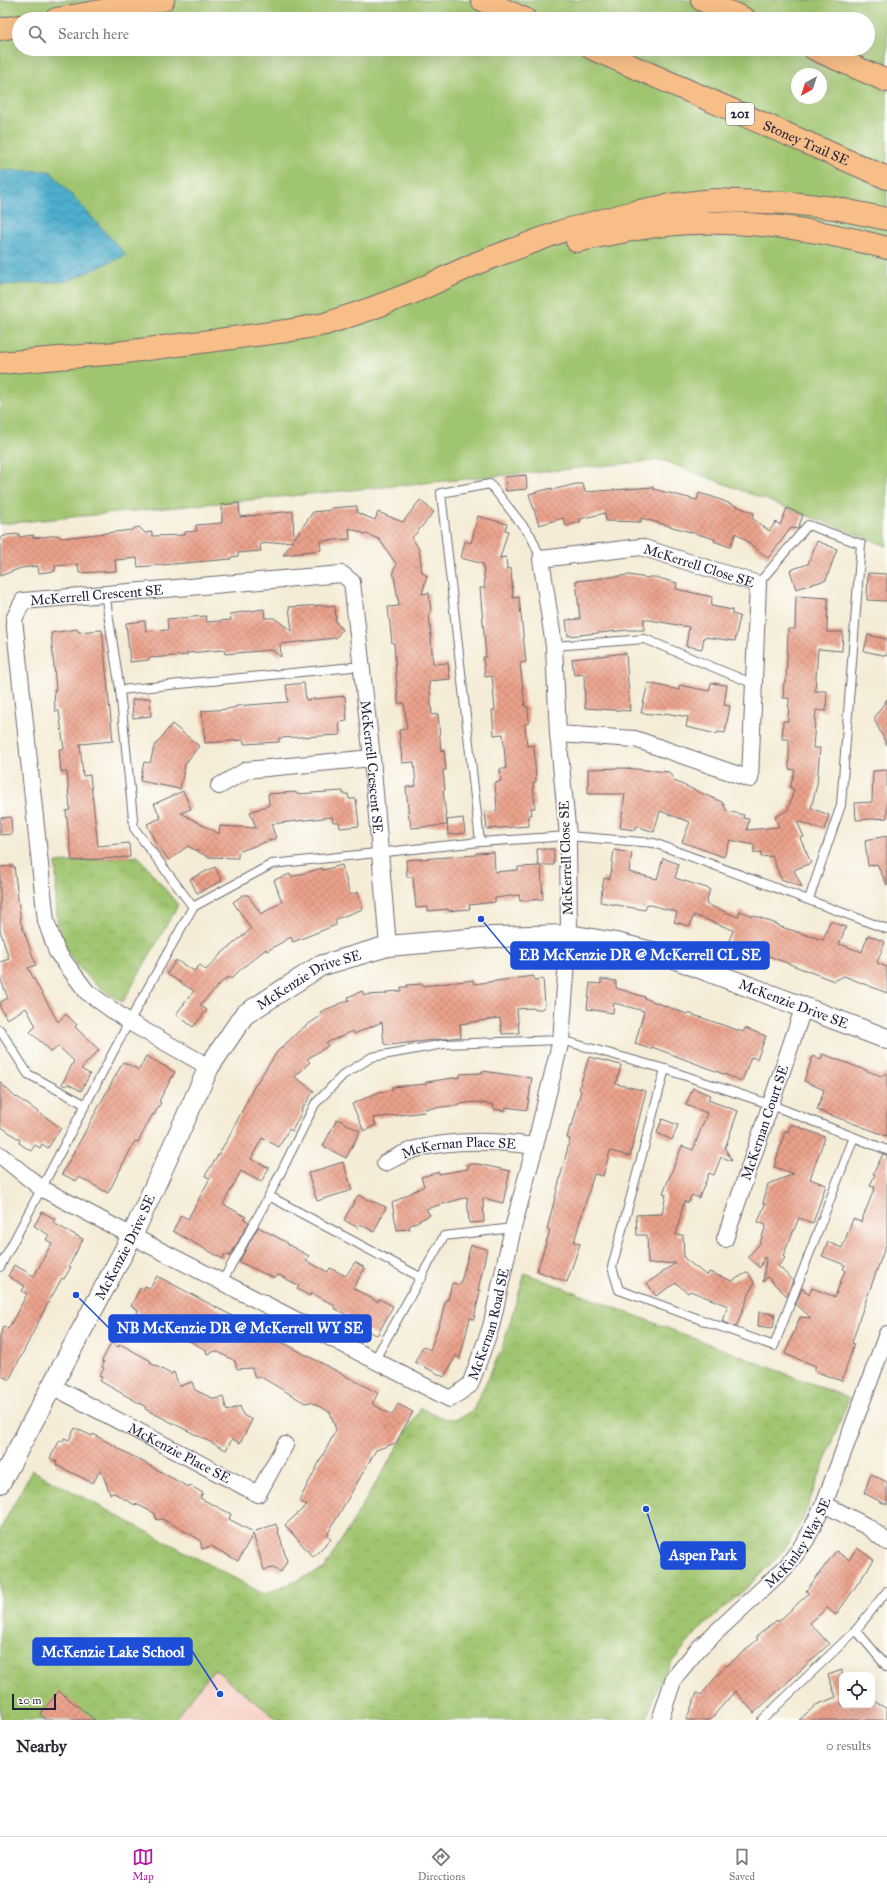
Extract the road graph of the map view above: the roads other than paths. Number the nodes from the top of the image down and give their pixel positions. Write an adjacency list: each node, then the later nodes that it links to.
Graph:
1 (163, 0): 4 (highway)
2 (482, 0): 5 (highway)
3 (702, 0): 6 (highway)
4 (95, 12)
5 (509, 12)
6 (729, 12)
7 (12, 27): 8 (highway)
8 (0, 30)
9 (609, 56): 12 (highway, Stoney Trail SE / 201)
10 (830, 56): 11 (highway)
11 (887, 81)
12 (887, 178)
13 (887, 219): 15 (highway)
14 (887, 248): 15 (highway)
15 (447, 278): 16 (highway)
16 (0, 363)
17 (541, 559): 18 (street, McKerrell Close SE); 20 (street, McKerrell Close SE); 28 (lane)
18 (758, 584): 22 (street, McKerrell Close SE); 30 (lane)
19 (105, 593): 21 (street, McKerrell Crescent SE); 23 (lane); 36 (street, McKerrell Crescent SE)
20 (554, 646): 22 (lane); 24 (street, McKerrell Close SE)
21 (362, 666): 23 (lane); 25 (street, McKerrell Crescent SE)
22 (754, 684): 24 (street, McKerrell Close SE)
23 (120, 690): 31 (lane)
24 (558, 734): 27 (street, McKerrell Close SE)
25 (372, 758): 26 (street); 29 (street, McKerrell Crescent SE)
26 (219, 786)
27 (568, 836): 28 (lane); 30 (lane); 33 (street, McKerrell Close SE)
28 (480, 842): 29 (lane)
29 (380, 854): 31 (lane); 34 (street, McKerrell Crescent SE)
30 (809, 899): 32 (lane)
31 (193, 907): 36 (lane)
32 (887, 929)
33 (569, 935): 34 (street, McKenzie Drive SE); 35 (street, McKenzie Drive SE); 39 (street, McKernan Road SE)
34 (388, 946): 40 (street, McKenzie Drive SE)
35 (804, 1006): 38 (street, McKenzie Drive SE); 42 (street, McKernan Court SE)
36 (129, 1022): 40 (street, McKerrell Crescent SE); 43 (lane)
37 (0, 1030): 43 (lane)
38 (887, 1039)
39 (561, 1040): 41 (lane); 45 (street, McKernan Road SE); 50 (lane)
40 (208, 1067): 52 (street, McKenzie Drive SE)
41 (665, 1069): 42 (lane); 44 (lane)
42 (769, 1104): 44 (lane); 53 (street, McKernan Court SE)
43 (86, 1106): 49 (lane)
44 (854, 1137): 46 (lane)
45 (535, 1146): 48 (street, McKernan Place SE); 51 (street, McKernan Road SE)
46 (887, 1150)
47 (0, 1155): 49 (street, McKernan Road SE)
48 (385, 1163)
49 (42, 1188): 52 (street, McKernan Road SE); 54 (lane)
50 (270, 1196): 55 (lane); 56 (lane)
51 (513, 1228): 55 (lane); 58 (street, McKernan Road SE)
52 (132, 1236): 56 (street, McKernan Road SE); 59 (street, McKenzie Drive SE)
53 (725, 1239)
54 (1, 1265)
55 (422, 1278): 58 (lane)
56 (222, 1282): 58 (street, McKernan Road SE)
57 (887, 1334): 62 (street, McKinley Way SE)
58 (374, 1361)
59 (52, 1386): 60 (street, McKenzie Place SE); 61 (street, McKenzie Drive SE)
60 (285, 1445)
61 (0, 1483)
62 (824, 1504): 63 (street); 67 (street, McKinley Way SE)
63 (887, 1542)
64 (887, 1591): 65 (lane)
65 (856, 1630): 66 (lane); 68 (lane)
66 (887, 1666)
67 (660, 1720)
68 (762, 1720)

